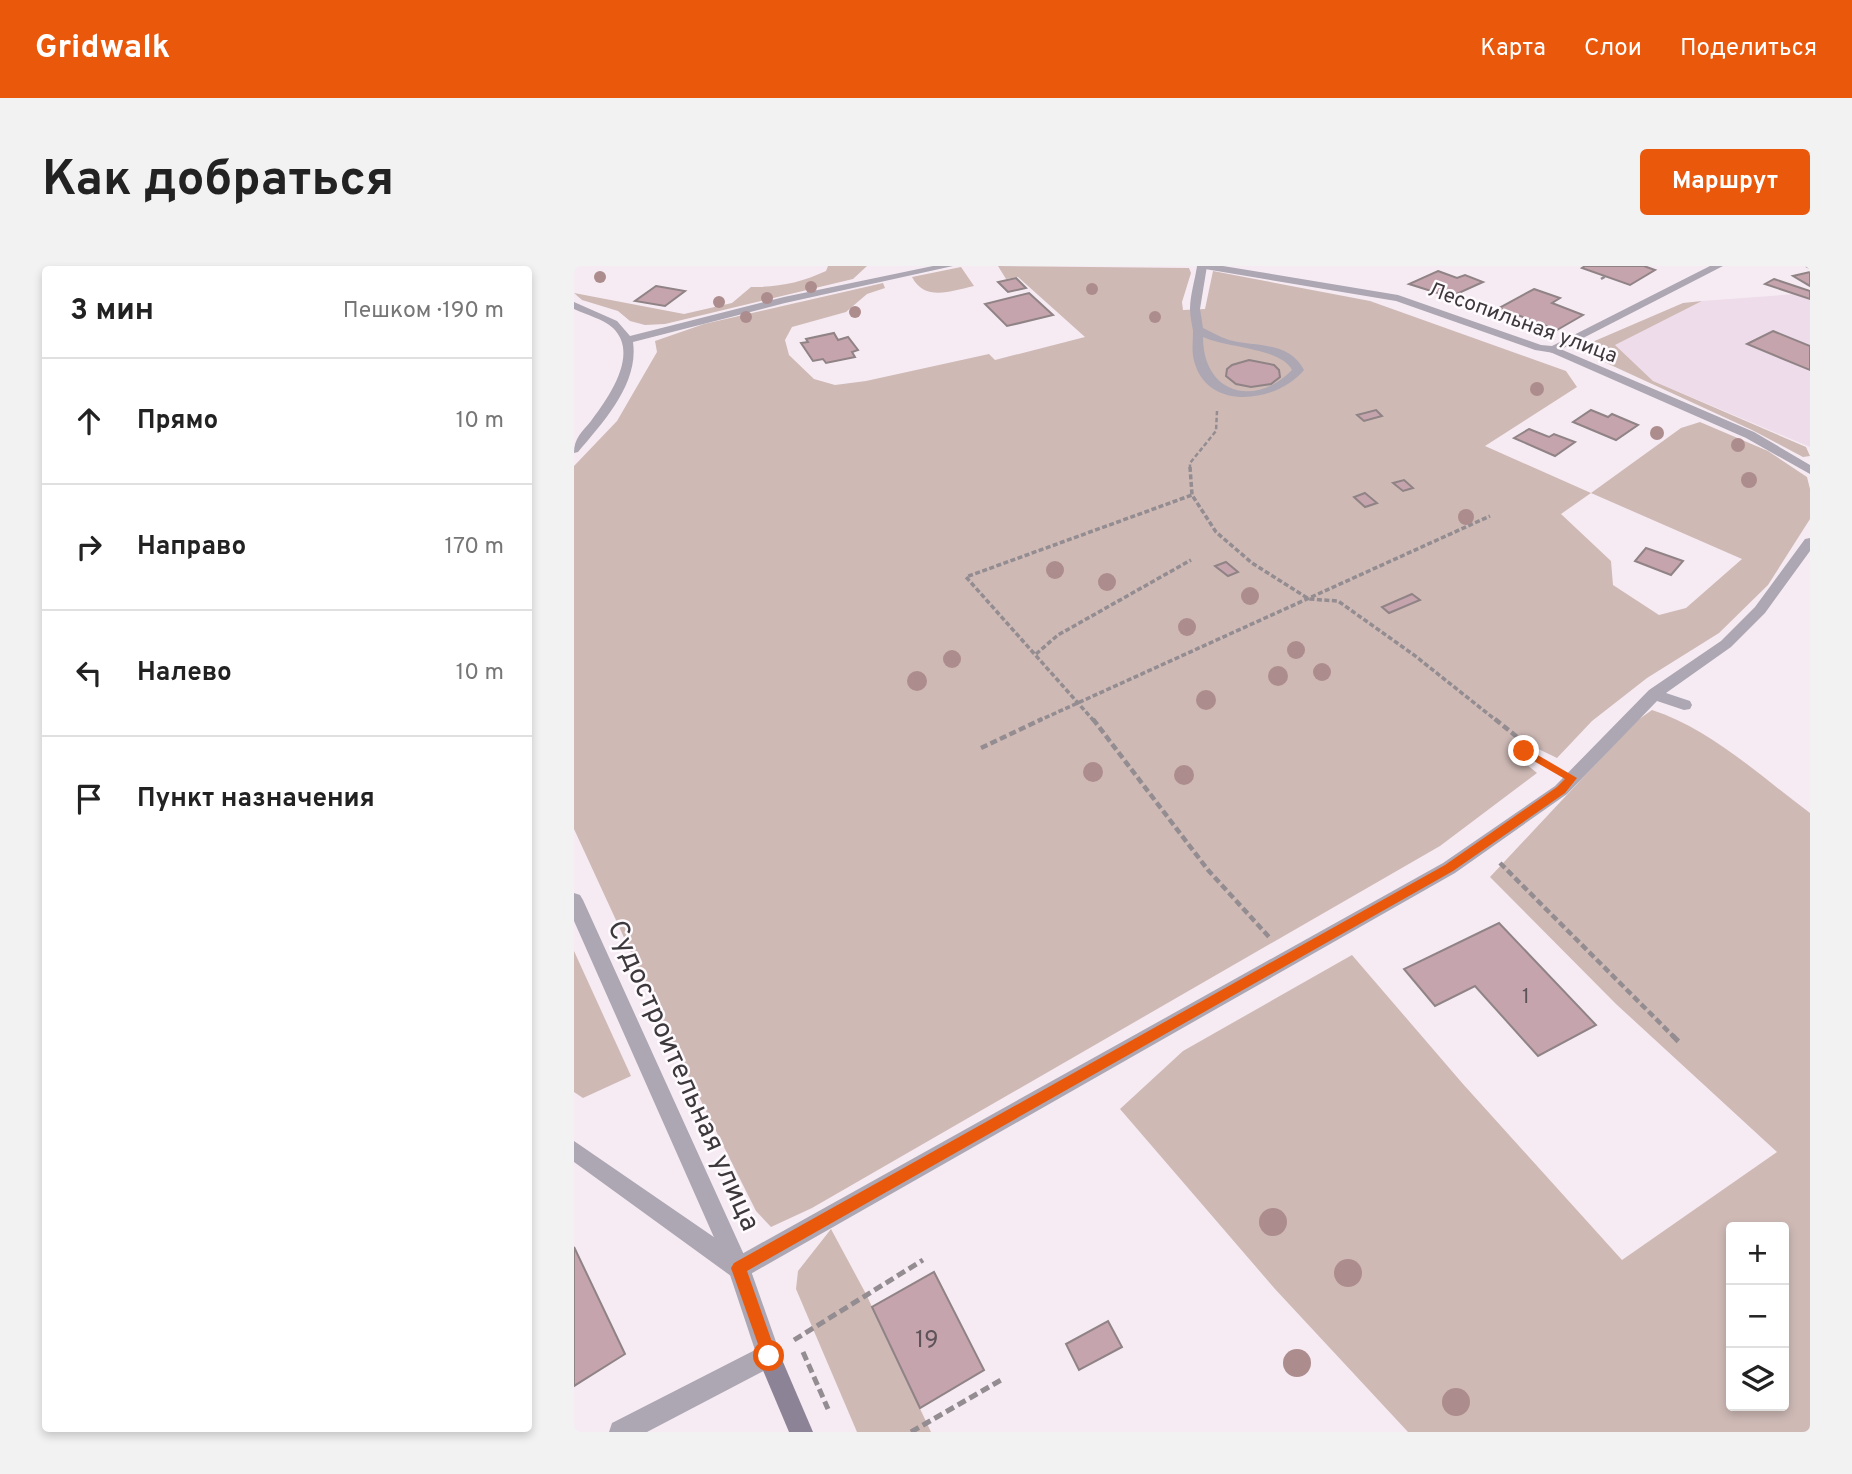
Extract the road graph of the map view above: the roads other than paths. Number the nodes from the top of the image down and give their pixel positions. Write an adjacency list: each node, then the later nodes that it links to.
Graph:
1 (881, 266): 5 (street)
2 (948, 266): 5 (street)
3 (1204, 266): 7 (street); 9 (street, Лесопильная улица)
4 (1718, 266): 9 (street)
5 (864, 282): 8 (street)
6 (574, 305): 8 (street)
7 (1198, 330): 7 (street)
8 (628, 340): 10 (street)
9 (1554, 350): 11 (street, Лесопильная улица)
10 (574, 449)
11 (1810, 470)
12 (1810, 542): 13 (street)
13 (1654, 694): 14 (street); 17 (street)
14 (1684, 705)
15 (574, 900): 17 (street, Судостроительная улица)
16 (574, 1150): 17 (street)
17 (739, 1268): 18 (street, Судостроительная улица)
18 (769, 1356): 19 (street); 20 (street, Судостроительная улица)
19 (621, 1432)
20 (801, 1432)

